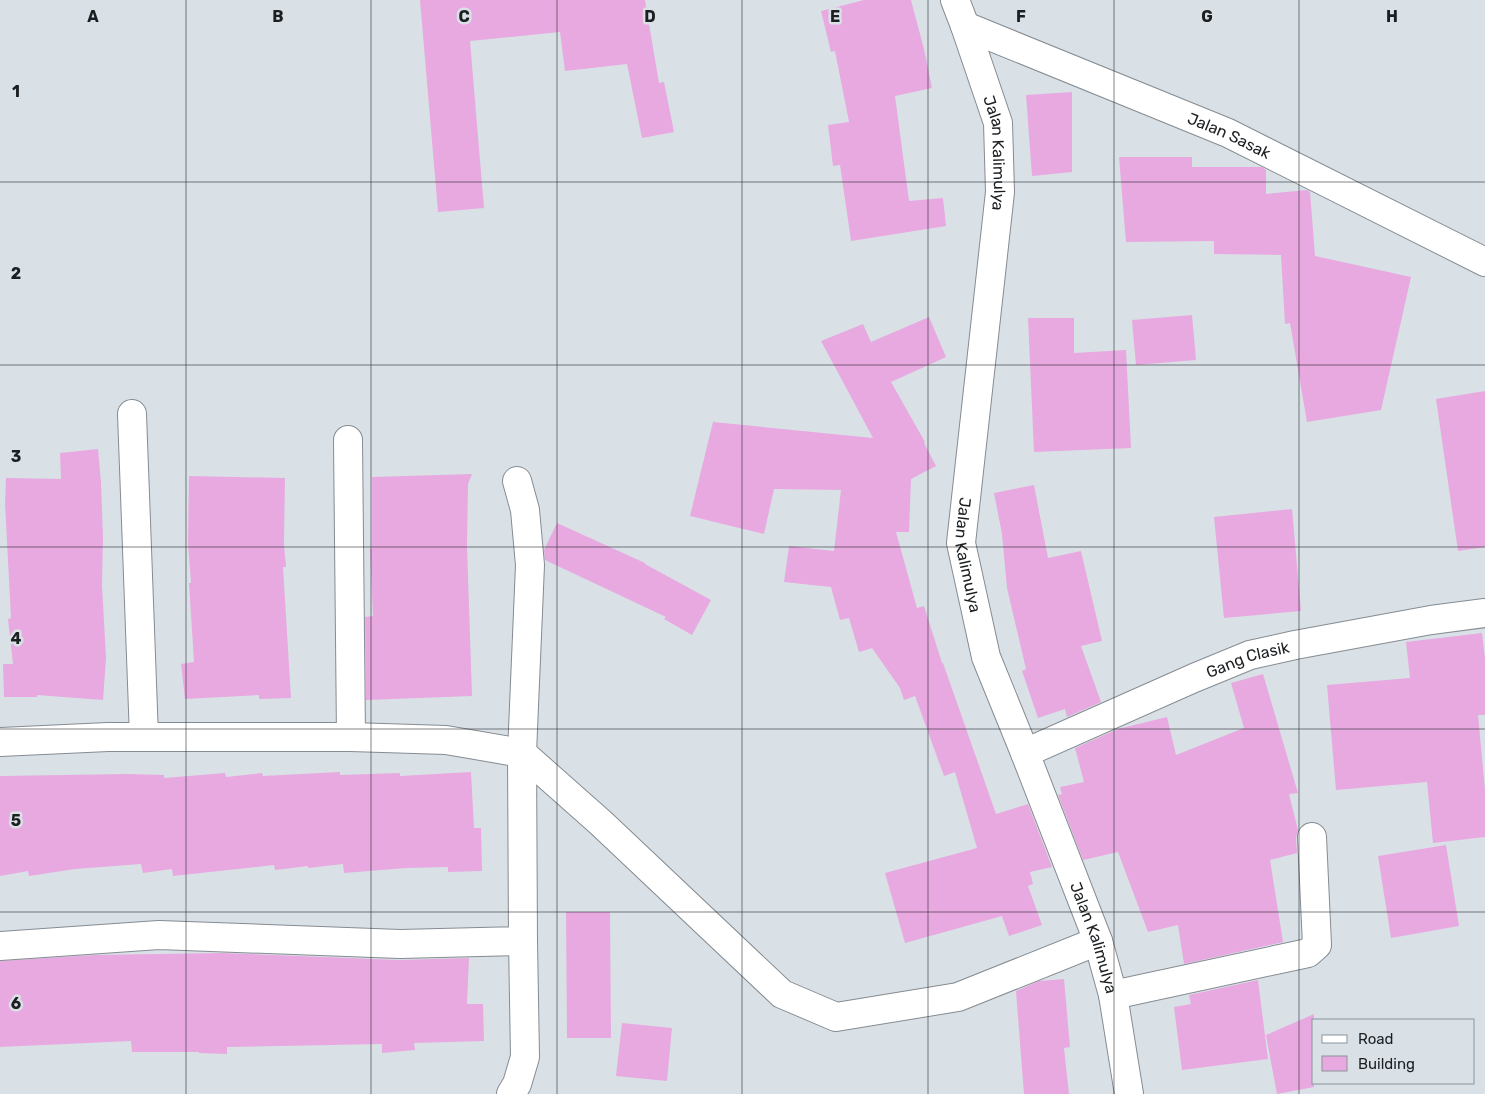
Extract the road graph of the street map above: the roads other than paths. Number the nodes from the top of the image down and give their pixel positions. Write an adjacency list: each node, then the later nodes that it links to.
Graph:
1 (955, 0): 2 (street, Jalan Kalimulya)
2 (965, 26): 3 (street, Jalan Sasak); 12 (street, Jalan Kalimulya)
3 (1485, 262)
4 (132, 414): 8 (street)
5 (348, 440): 9 (street)
6 (517, 481): 11 (street)
7 (1485, 613): 12 (street, Gang Clasik)
8 (144, 737): 9 (street); 10 (street)
9 (351, 737): 11 (street)
10 (0, 742)
11 (522, 753): 14 (street); 15 (street)
12 (1025, 753): 15 (street, Jalan Kalimulya)
13 (1312, 837): 17 (street)
14 (523, 941): 16 (street); 18 (street)
15 (1098, 941): 17 (street, Jalan Kalimulya)
16 (0, 946)
17 (1113, 995): 19 (street, Jalan Kalimulya)
18 (511, 1094)
19 (1129, 1094)

